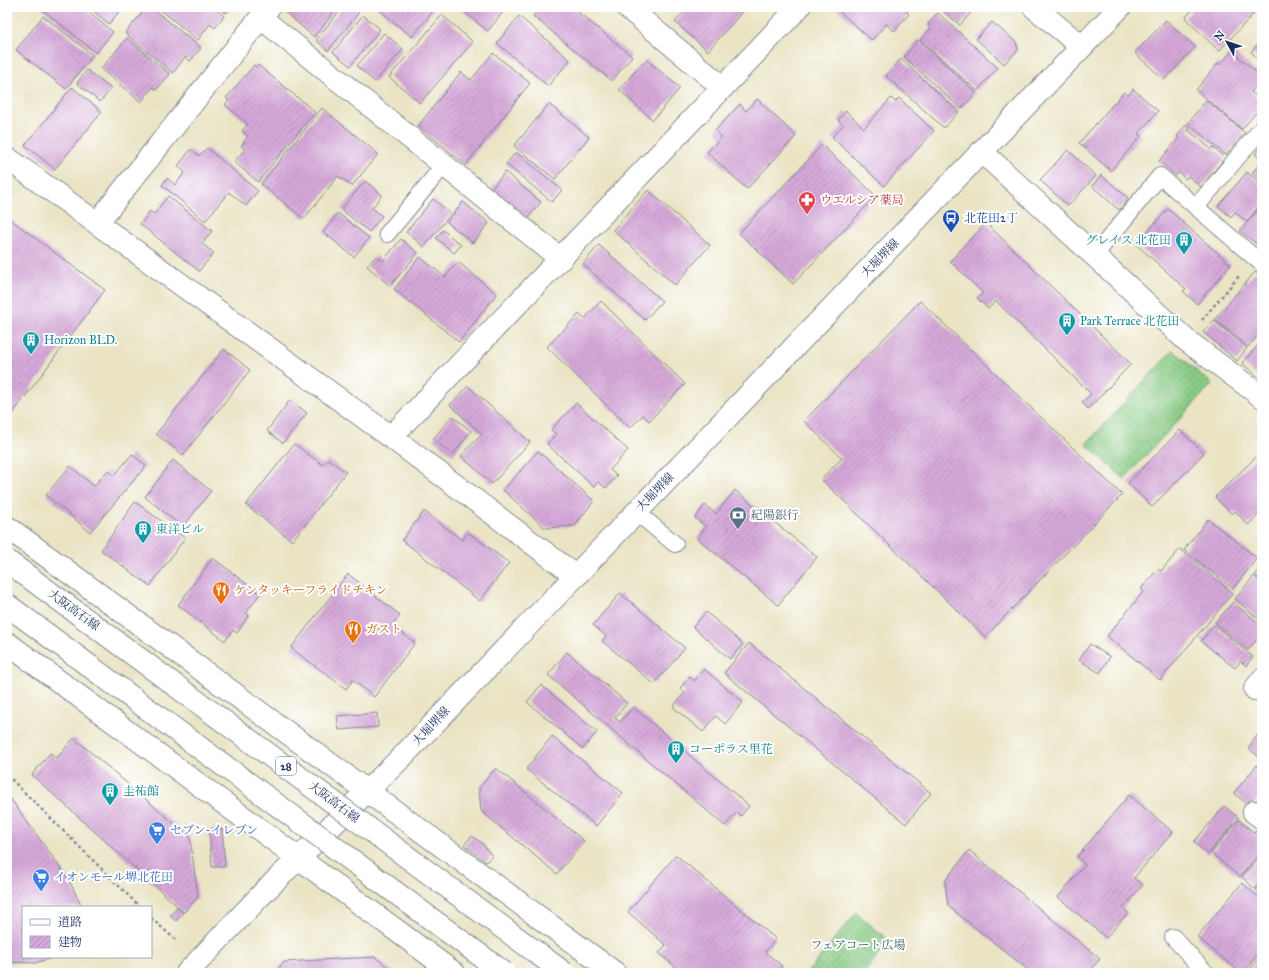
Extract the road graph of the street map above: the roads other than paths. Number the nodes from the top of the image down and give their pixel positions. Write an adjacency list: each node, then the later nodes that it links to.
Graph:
1 (627, 7): 7 (main road)
2 (799, 7): 7 (main road)
3 (1034, 7): 6 (main road)
4 (1120, 7): 6 (main road, 大堀堺線)
5 (265, 12): 11 (main road); 13 (main road)
6 (1082, 47): 9 (main road, 大堀堺線)
7 (722, 87): 16 (main road)
8 (1262, 128): 12 (lane)
9 (982, 152): 15 (main road); 20 (main road, 大堀堺線)
10 (7, 158): 13 (main road)
11 (444, 165): 14 (lane); 16 (main road)
12 (1196, 207): 15 (lane); 17 (lane)
13 (97, 223): 19 (main road)
14 (387, 234)
15 (1095, 255): 18 (main road)
16 (561, 259): 19 (main road)
17 (1258, 260)
18 (1262, 397)
19 (391, 436): 24 (main road)
20 (636, 512): 22 (lane); 24 (main road, 大堀堺線)
21 (7, 527): 27 (main road)
22 (675, 544)
23 (7, 561): 33 (main road, 大阪高石線 / 28, bridge)
24 (576, 576): 27 (main road, 大堀堺線)
25 (7, 605): 32 (main road, bridge)
26 (7, 643): 28 (main road)
27 (368, 791): 28 (main road, 大堀堺線); 34 (main road)
28 (298, 859): 30 (main road, 大堀堺線); 31 (main road)
29 (1173, 937): 35 (lane)
30 (187, 973)
31 (454, 973)
32 (504, 973)
33 (564, 973)
34 (616, 973)
35 (1206, 973)

